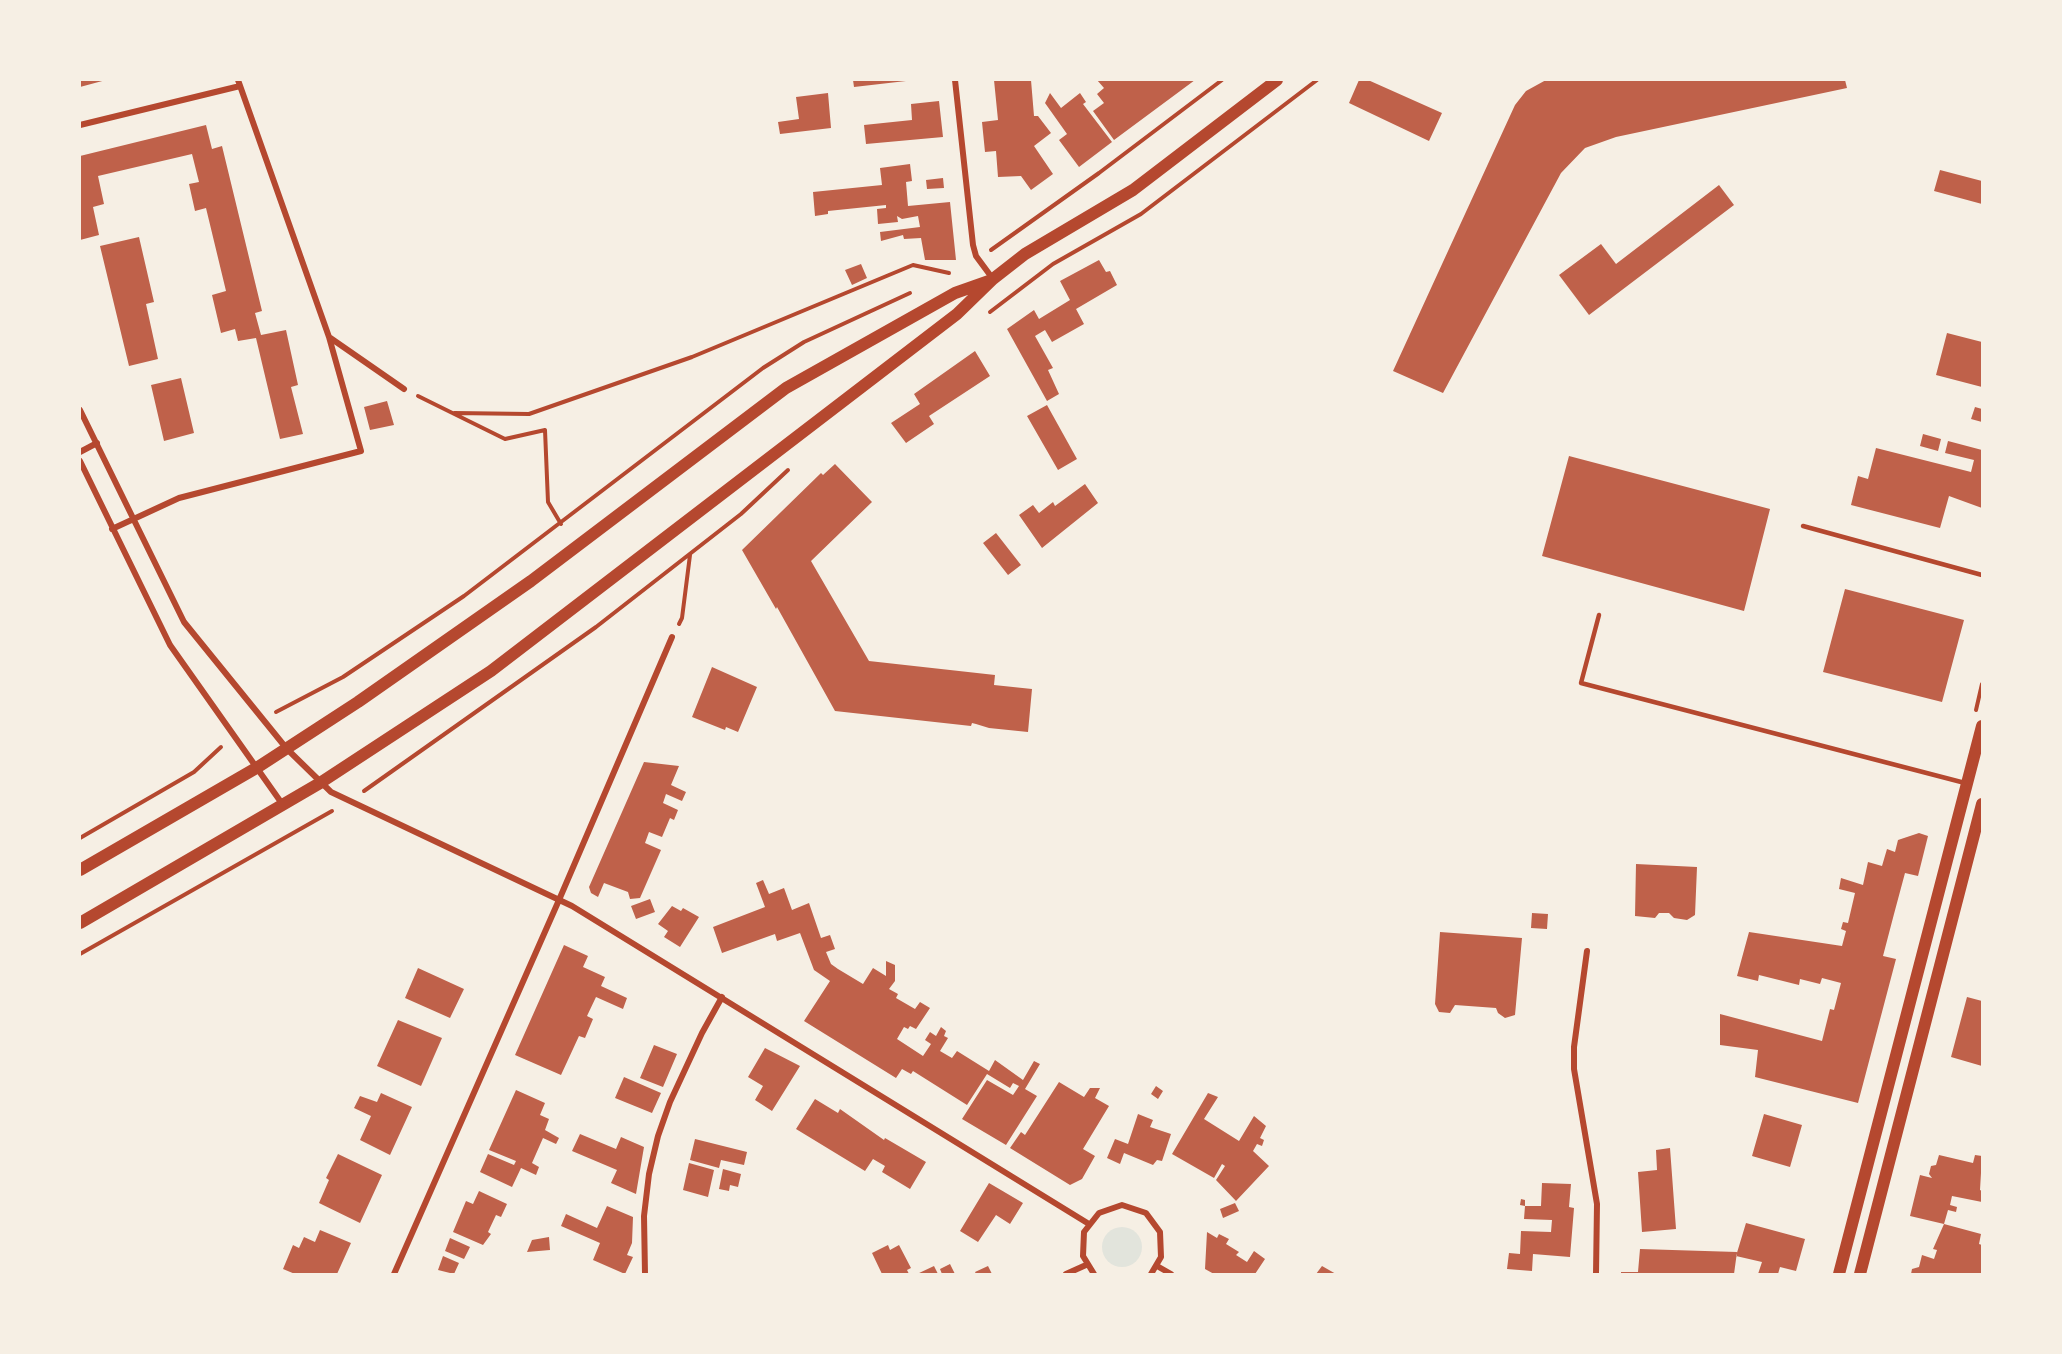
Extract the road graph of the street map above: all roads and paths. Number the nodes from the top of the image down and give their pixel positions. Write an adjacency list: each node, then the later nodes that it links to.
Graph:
1 (955, 80): 6 (street)
2 (1278, 80): 6 (main road)
3 (239, 83): 4 (street); 7 (street)
4 (80, 125)
5 (952, 274): 10 (path)
6 (993, 279): 23 (main road); 25 (main road)
7 (329, 337): 8 (street); 14 (street)
8 (404, 389): 10 (path)
9 (80, 410): 11 (street)
10 (454, 414): 15 (path)
11 (97, 443): 12 (street); 14 (street)
12 (80, 452)
13 (80, 461): 17 (street)
14 (133, 519): 17 (street); 26 (street)
15 (561, 524)
16 (1803, 526): 19 (lane)
17 (112, 529): 28 (street)
18 (691, 554): 21 (path)
19 (1983, 575)
20 (1599, 615): 31 (lane)
21 (672, 638): 38 (street)
22 (356, 668): 23 (path)
23 (372, 692): 26 (main road)
24 (1983, 726): 31 (main road)
25 (400, 732): 27 (path); 30 (main road)
26 (287, 749): 28 (main road); 30 (street)
27 (417, 756)
28 (258, 767): 32 (main road); 34 (street)
29 (194, 772): 32 (path)
30 (320, 783): 34 (main road); 38 (street)
31 (1967, 784): 52 (main road)
32 (208, 796): 37 (main road)
33 (1983, 804): 53 (main road)
34 (283, 805): 35 (main road)
35 (231, 835): 36 (path); 39 (main road)
36 (246, 860)
37 (80, 870)
38 (560, 900): 41 (street); 45 (street)
39 (80, 923)
40 (1587, 951): 51 (street)
41 (722, 997): 42 (street); 46 (street)
42 (1089, 1224): 43 (street); 44 (street)
43 (1086, 1264): 47 (street); 48 (street)
44 (1157, 1266): 49 (street); 50 (street)
45 (394, 1275)
46 (645, 1275)
47 (1066, 1275)
48 (1094, 1275)
49 (1151, 1275)
50 (1171, 1275)
51 (1596, 1275)
52 (1839, 1275)
53 (1860, 1275)

